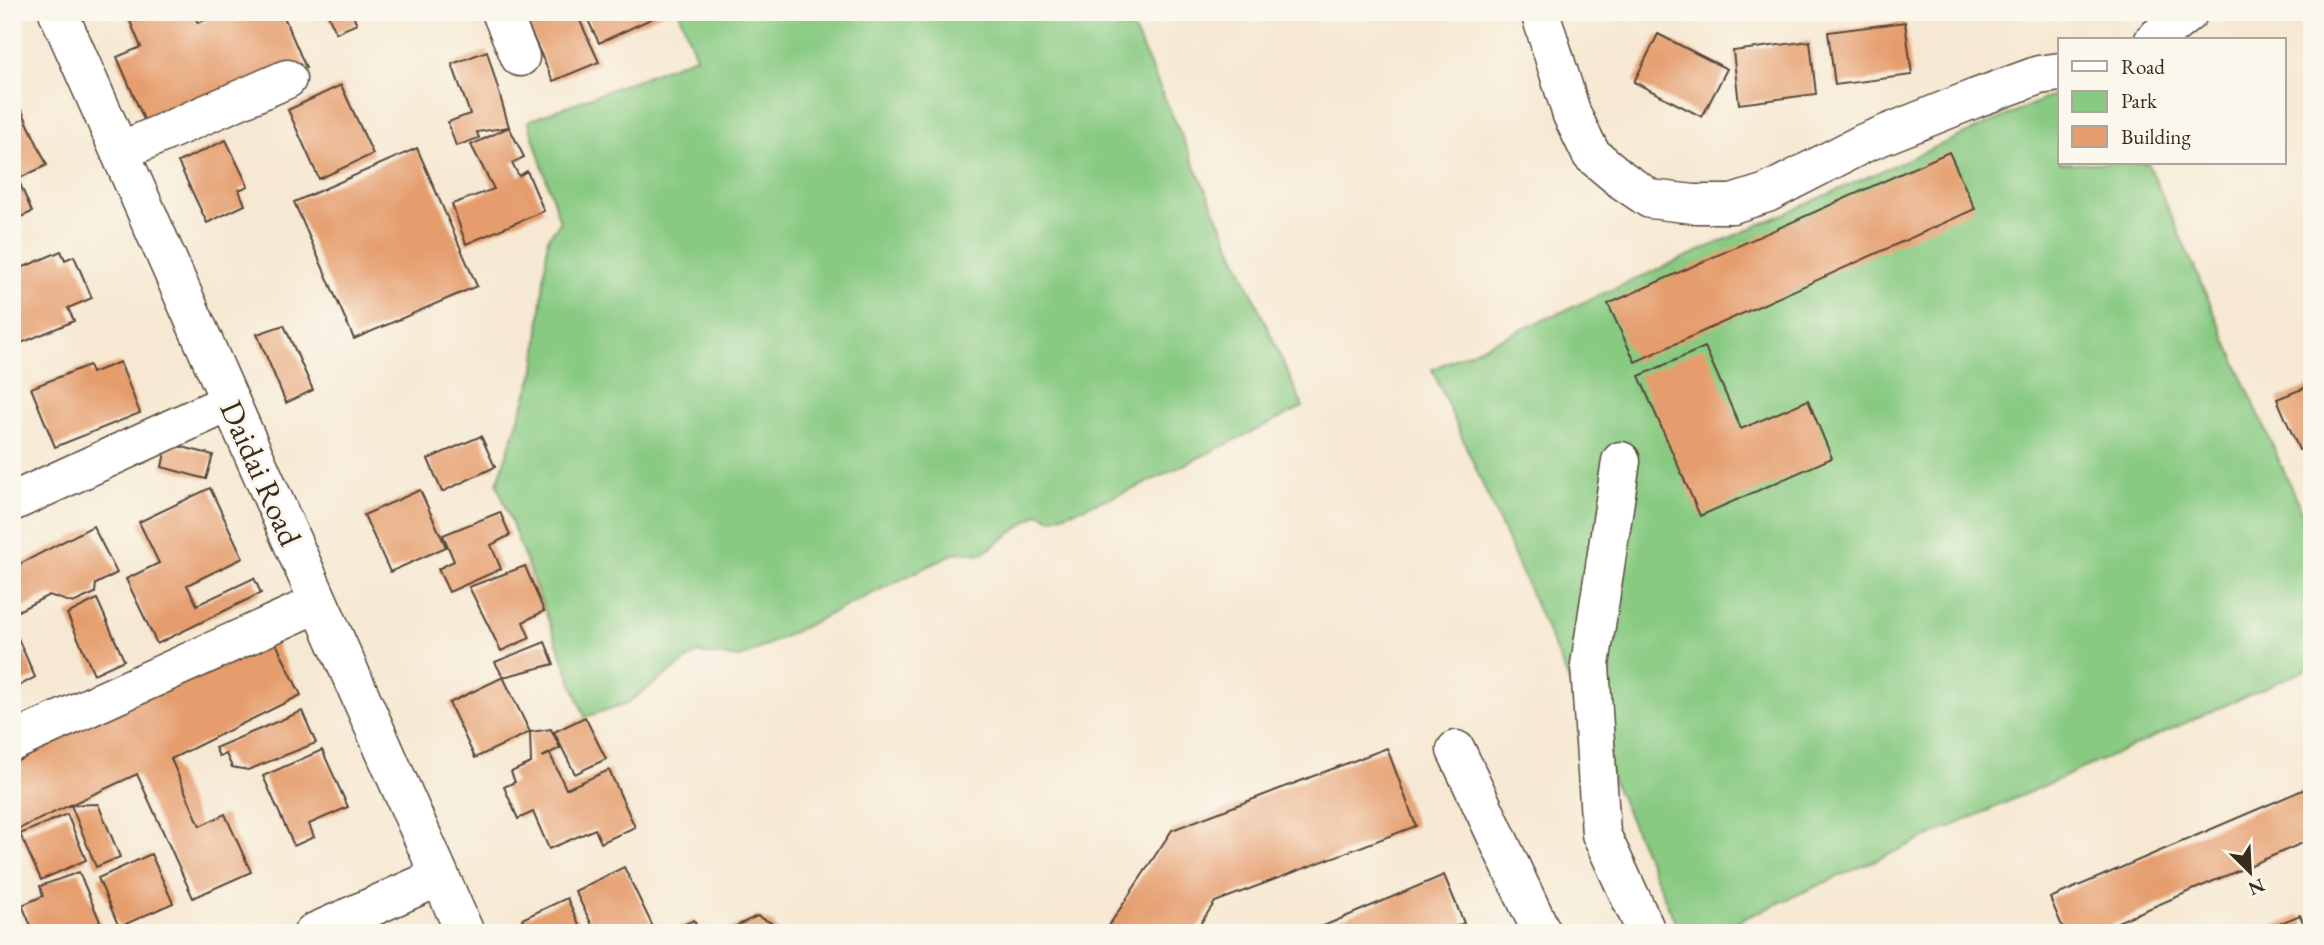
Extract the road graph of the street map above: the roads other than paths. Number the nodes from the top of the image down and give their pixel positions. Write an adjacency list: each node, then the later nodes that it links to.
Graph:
1 (58, 12): 9 (street, Daidai Road)
2 (501, 12): 6 (street)
3 (1540, 12): 7 (street)
4 (2189, 12): 5 (street)
5 (2156, 38)
6 (520, 57)
7 (2058, 72)
8 (287, 79): 9 (street)
9 (121, 151): 10 (street, Daidai Road)
10 (230, 402): 12 (street); 13 (street, Daidai Road)
11 (1621, 461): 20 (street)
12 (12, 502)
13 (319, 603): 14 (street); 16 (street, Daidai Road)
14 (12, 742)
15 (1456, 750): 17 (street)
16 (439, 877): 18 (street); 19 (street, Daidai Road)
17 (1529, 927)
18 (313, 933)
19 (465, 933)
20 (1647, 933)

